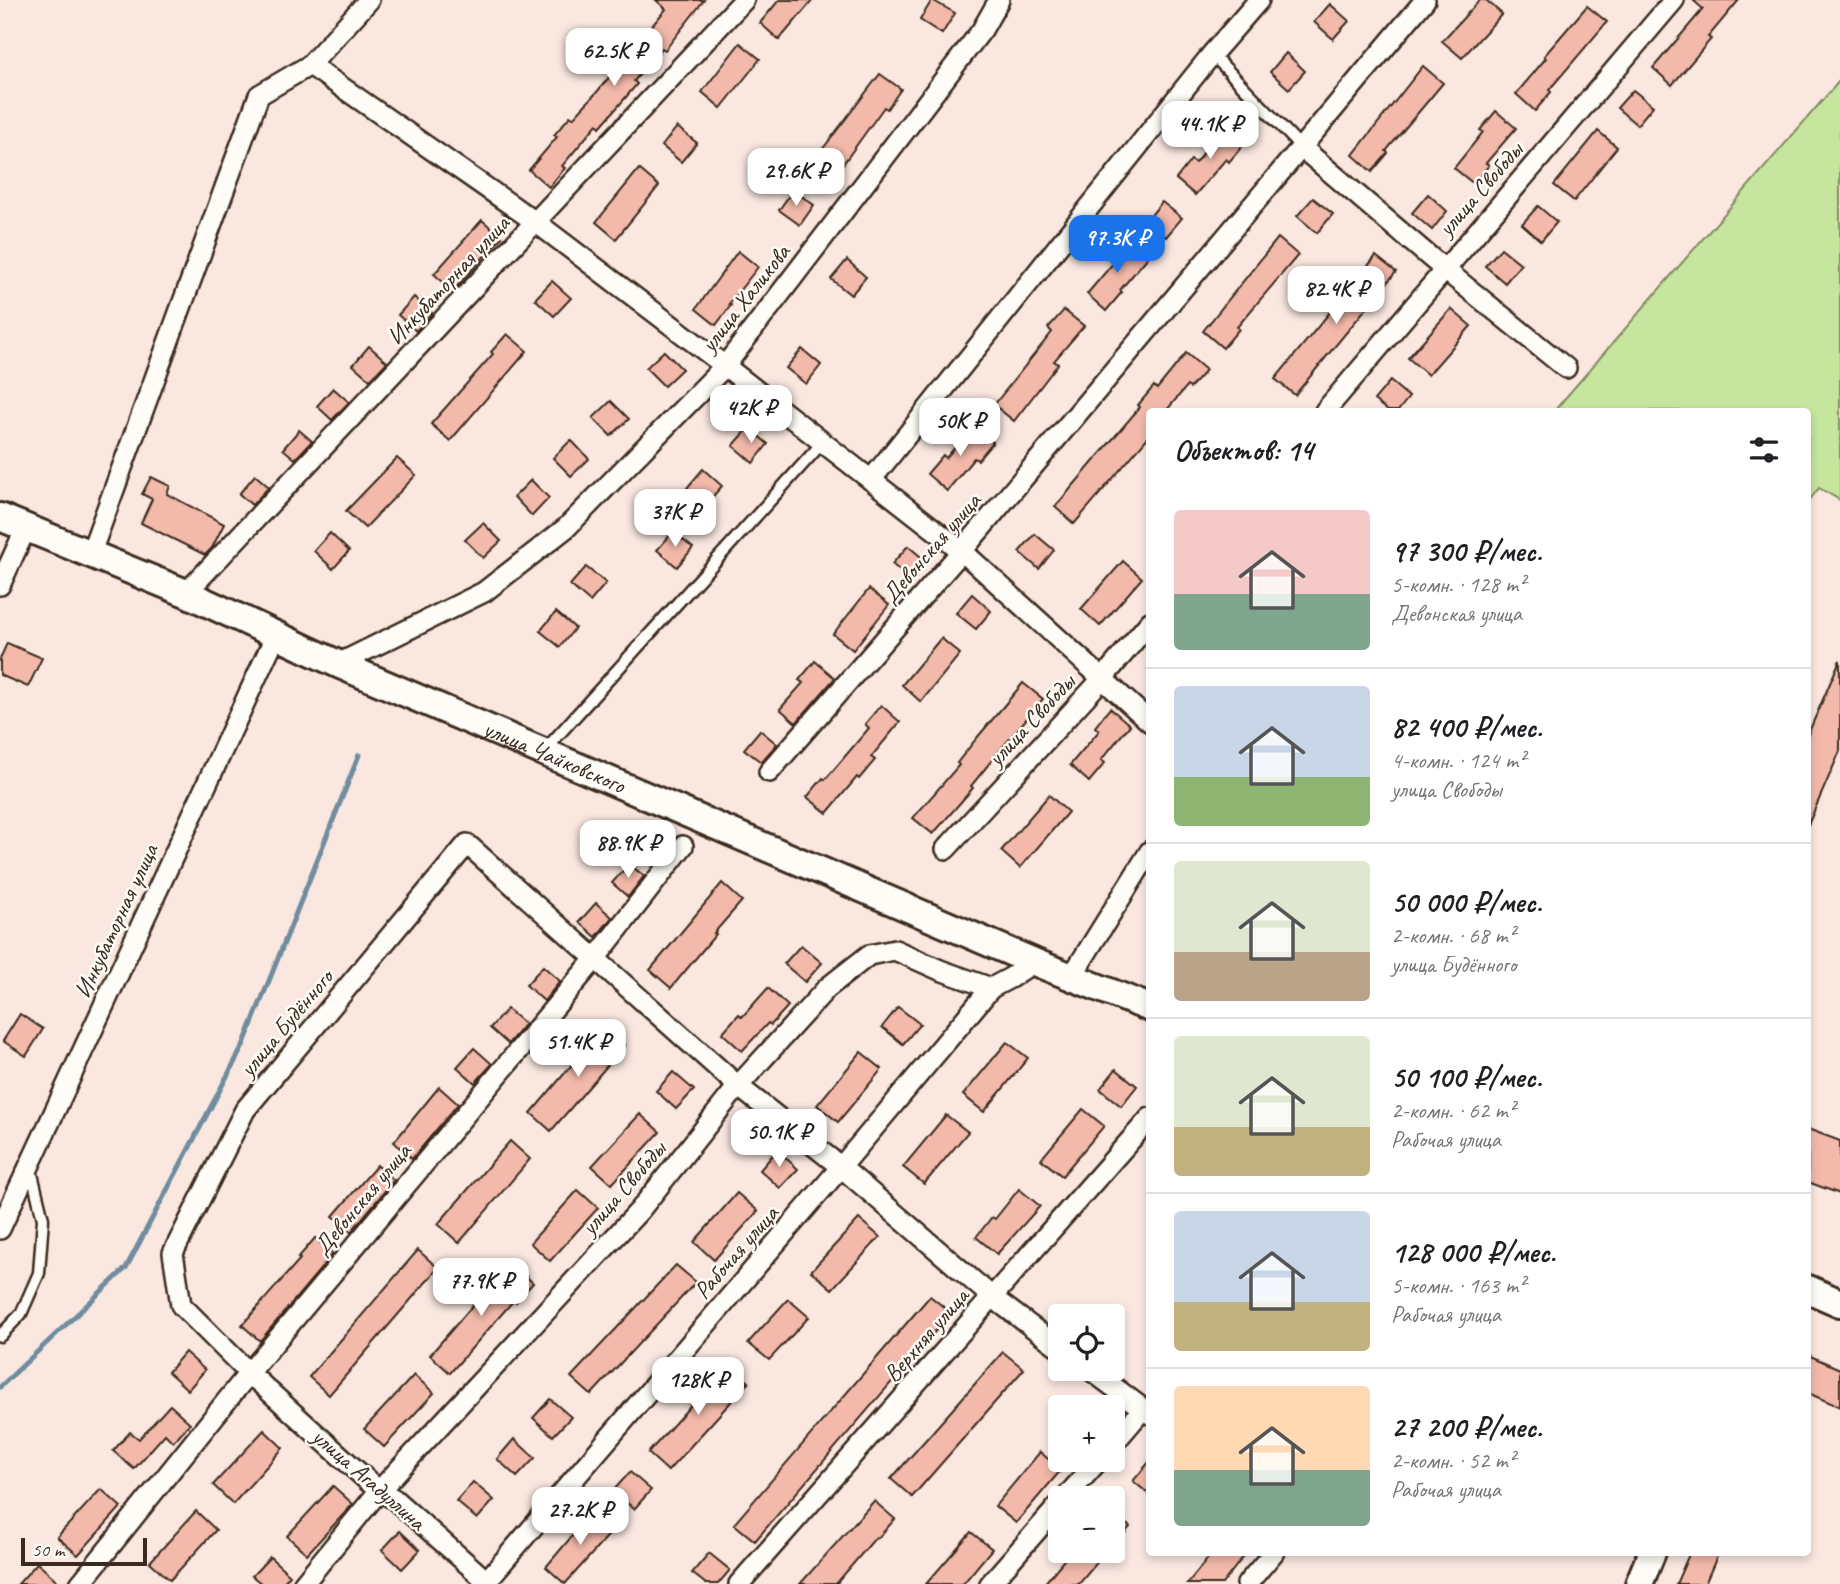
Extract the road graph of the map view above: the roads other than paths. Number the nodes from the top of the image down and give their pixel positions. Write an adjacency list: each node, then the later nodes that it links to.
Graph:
1 (369, 0): 8 (street)
2 (744, 0): 10 (street, Инкубаторная улица)
3 (999, 0): 12 (street, улица Халикова)
4 (1259, 0): 7 (street)
5 (1425, 0): 9 (street, Девонская улица)
6 (1674, 0): 11 (street, улица Свободы)
7 (1212, 54): 9 (lane); 16 (street)
8 (310, 65): 10 (street); 20 (street)
9 (1301, 147): 11 (street); 19 (street, Девонская улица)
10 (537, 223): 12 (street); 22 (street, Инкубаторная улица)
11 (1444, 269): 13 (street); 14 (street, улица Свободы)
12 (725, 366): 15 (street); 25 (street, улица Халикова)
13 (1566, 368)
14 (1328, 408)
15 (823, 442): 16 (street); 28 (lane)
16 (871, 480): 19 (street)
17 (0, 517): 18 (main road, улица Чайковского)
18 (26, 528): 20 (main road, улица Чайковского); 21 (street)
19 (962, 551): 26 (street); 29 (street, Девонская улица)
20 (90, 555): 22 (main road, улица Чайковского)
21 (0, 585)
22 (186, 593): 24 (main road, улица Чайковского)
23 (1146, 627): 26 (street, улица Свободы)
24 (276, 635): 25 (main road, улица Чайковского); 40 (street, Инкубаторная улица)
25 (338, 664): 28 (main road, улица Чайковского)
26 (1104, 678): 27 (street); 31 (street, улица Свободы)
27 (1146, 718)
28 (543, 752): 34 (main road, улица Чайковского)
29 (769, 772)
30 (683, 846): 33 (street, Девонская улица)
31 (946, 849)
32 (1146, 857): 35 (street)
33 (595, 959): 38 (street); 43 (street, улица Будённого); 49 (street, Девонская улица)
34 (1034, 962): 35 (main road, улица Чайковского); 36 (street, Рабочая улица)
35 (1072, 976): 37 (main road, улица Чайковского)
36 (991, 988): 38 (street, улица Свободы); 41 (street, Рабочая улица)
37 (1146, 1006)
38 (738, 1086): 41 (street); 56 (street, улица Свободы)
39 (1146, 1123): 45 (street, Верхняя улица)
40 (30, 1166): 42 (street, Инкубаторная улица); 47 (lane)
41 (841, 1167): 45 (street); 60 (street, Рабочая улица)
42 (0, 1229)
43 (173, 1253): 49 (street, улица Агадуллина)
44 (1811, 1290): 46 (main road)
45 (992, 1297): 48 (street); 63 (street, Верхняя улица)
46 (1840, 1303)
47 (0, 1336)
48 (1048, 1339)
49 (249, 1373): 56 (street, улица Агадуллина); 61 (street, Девонская улица)
50 (1105, 1381): 51 (street)
51 (1146, 1411)
52 (1146, 1413): 53 (street)
53 (1125, 1433)
54 (1088, 1472): 55 (street)
55 (1076, 1486)
56 (379, 1491): 60 (street, улица Агадуллина); 62 (street, улица Свободы)
57 (1048, 1518): 64 (street)
58 (1271, 1556): 65 (street)
59 (1650, 1556): 66 (main road)
60 (487, 1583)
61 (80, 1584)
62 (303, 1584)
63 (739, 1584)
64 (990, 1584)
65 (1247, 1584)
66 (1639, 1584)

